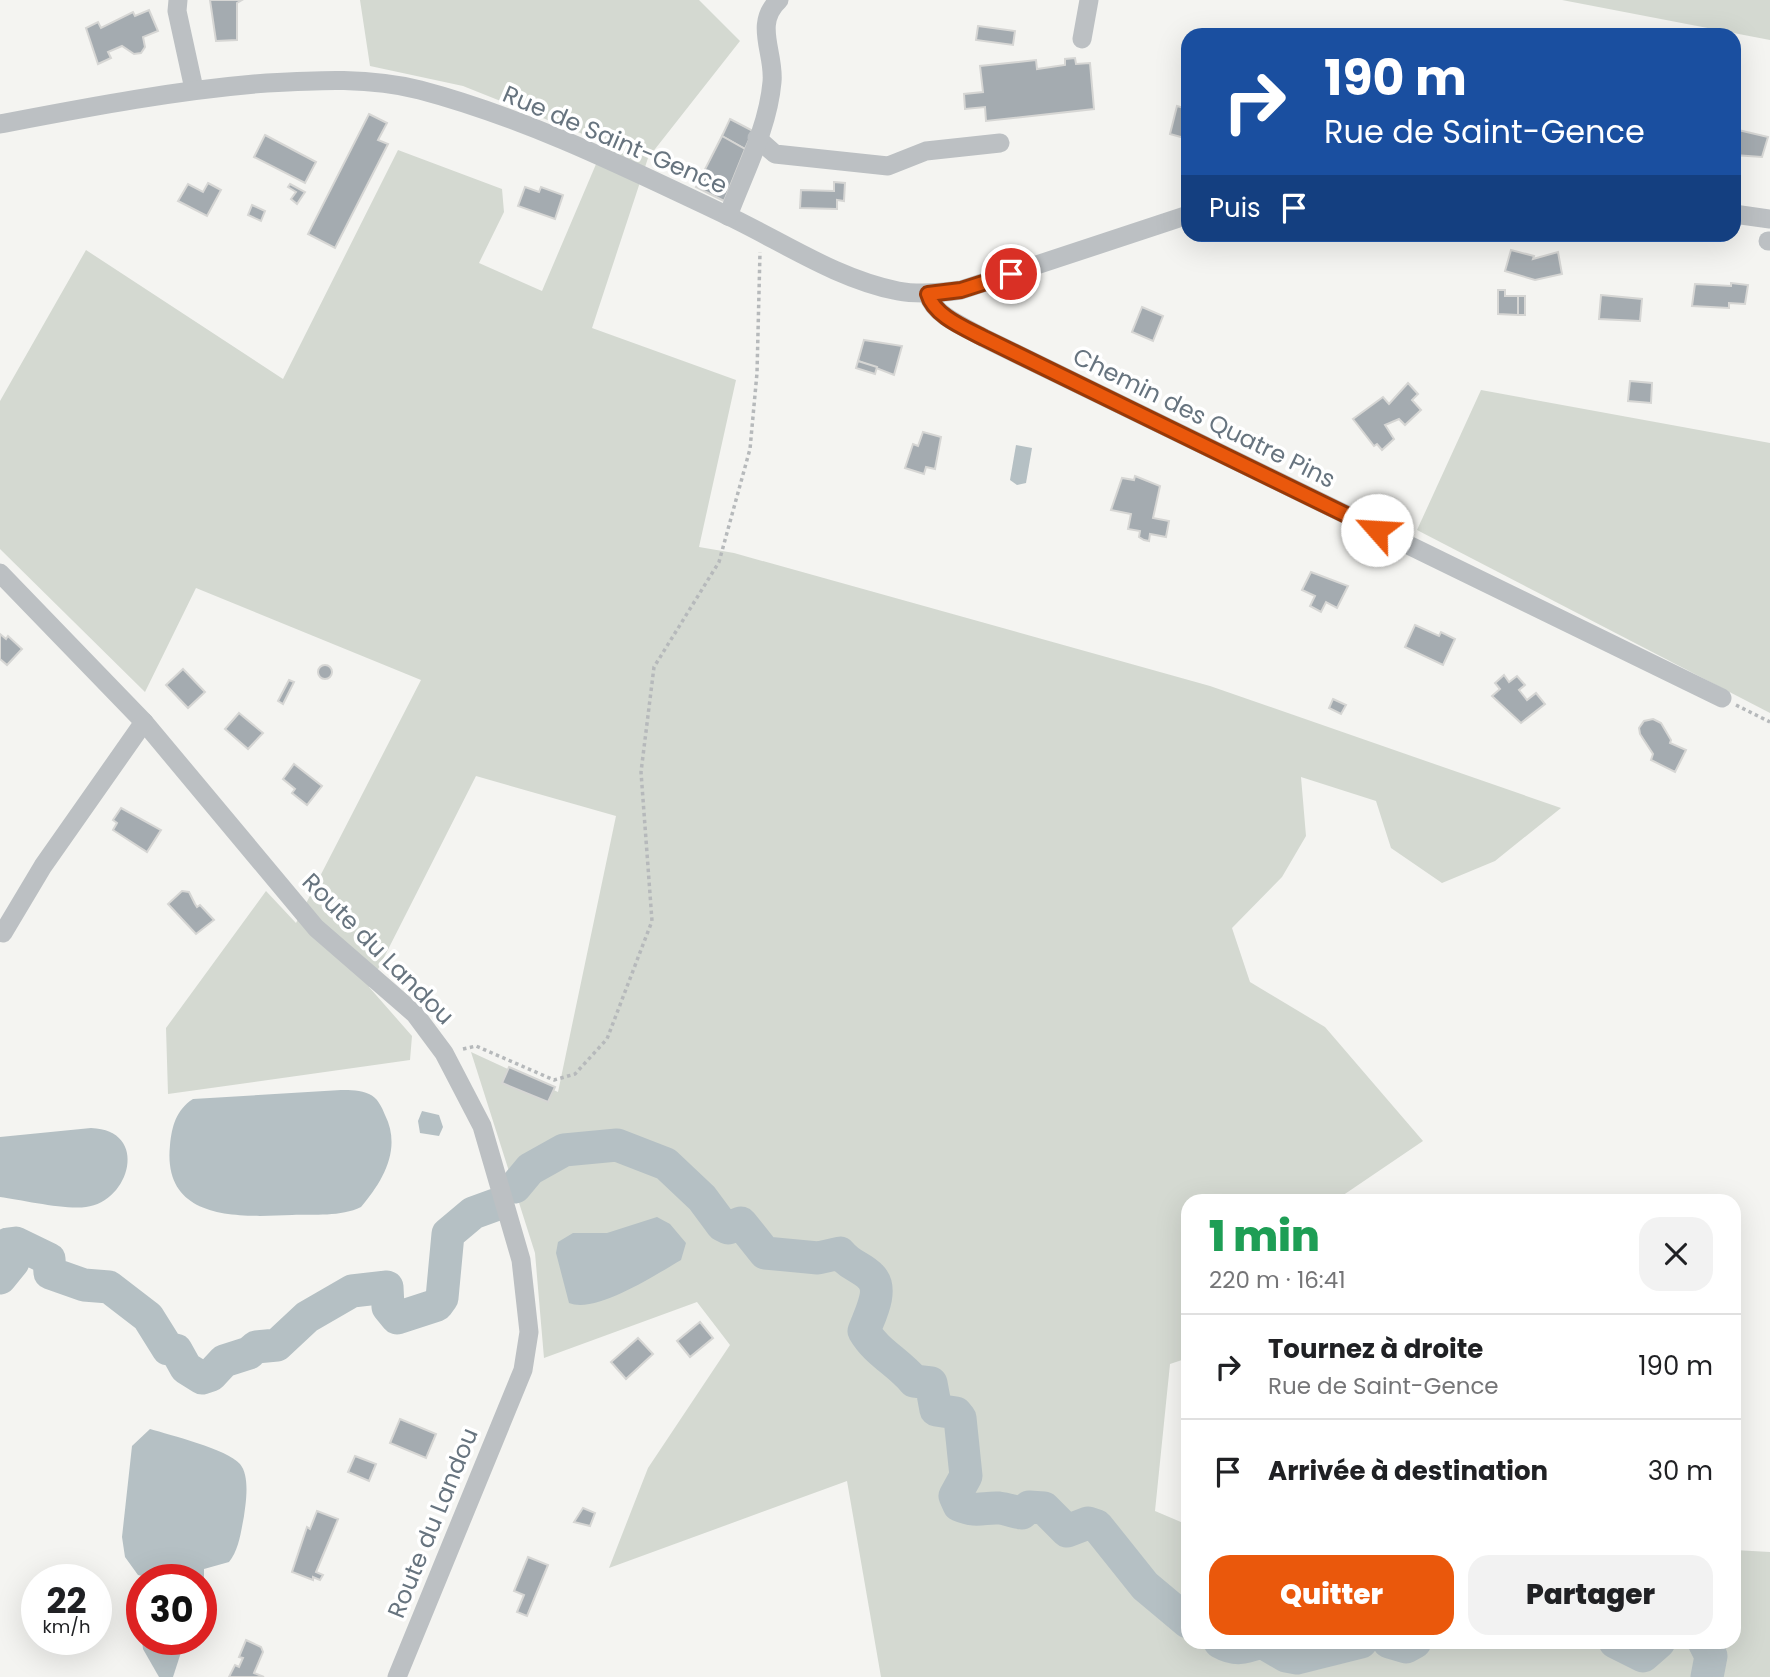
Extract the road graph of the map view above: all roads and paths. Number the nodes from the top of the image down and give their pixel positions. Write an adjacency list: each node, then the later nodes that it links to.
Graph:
1 (178, 0): 5 (street)
2 (779, 0): 7 (street)
3 (1089, 0): 4 (street)
4 (1082, 38)
5 (194, 89): 6 (street, Rue de Saint-Gence); 9 (street, Rue de Saint-Gence)
6 (0, 124)
7 (757, 138): 8 (street); 9 (street)
8 (1000, 143)
9 (728, 215): 13 (street, Rue de Saint-Gence)
10 (1741, 216): 12 (street)
11 (1181, 217): 14 (street, Rue de Saint-Gence)
12 (1770, 219)
13 (760, 233): 14 (street, Rue de Saint-Gence); 20 (path)
14 (928, 294): 16 (street, Chemin des Quatre Pins)
15 (0, 573): 17 (street, Route du Landou)
16 (1722, 698): 18 (path)
17 (144, 722): 19 (street); 20 (street, Route du Landou)
18 (1770, 722)
19 (3, 933)
20 (444, 1053): 21 (street, Route du Landou)
21 (397, 1677)

